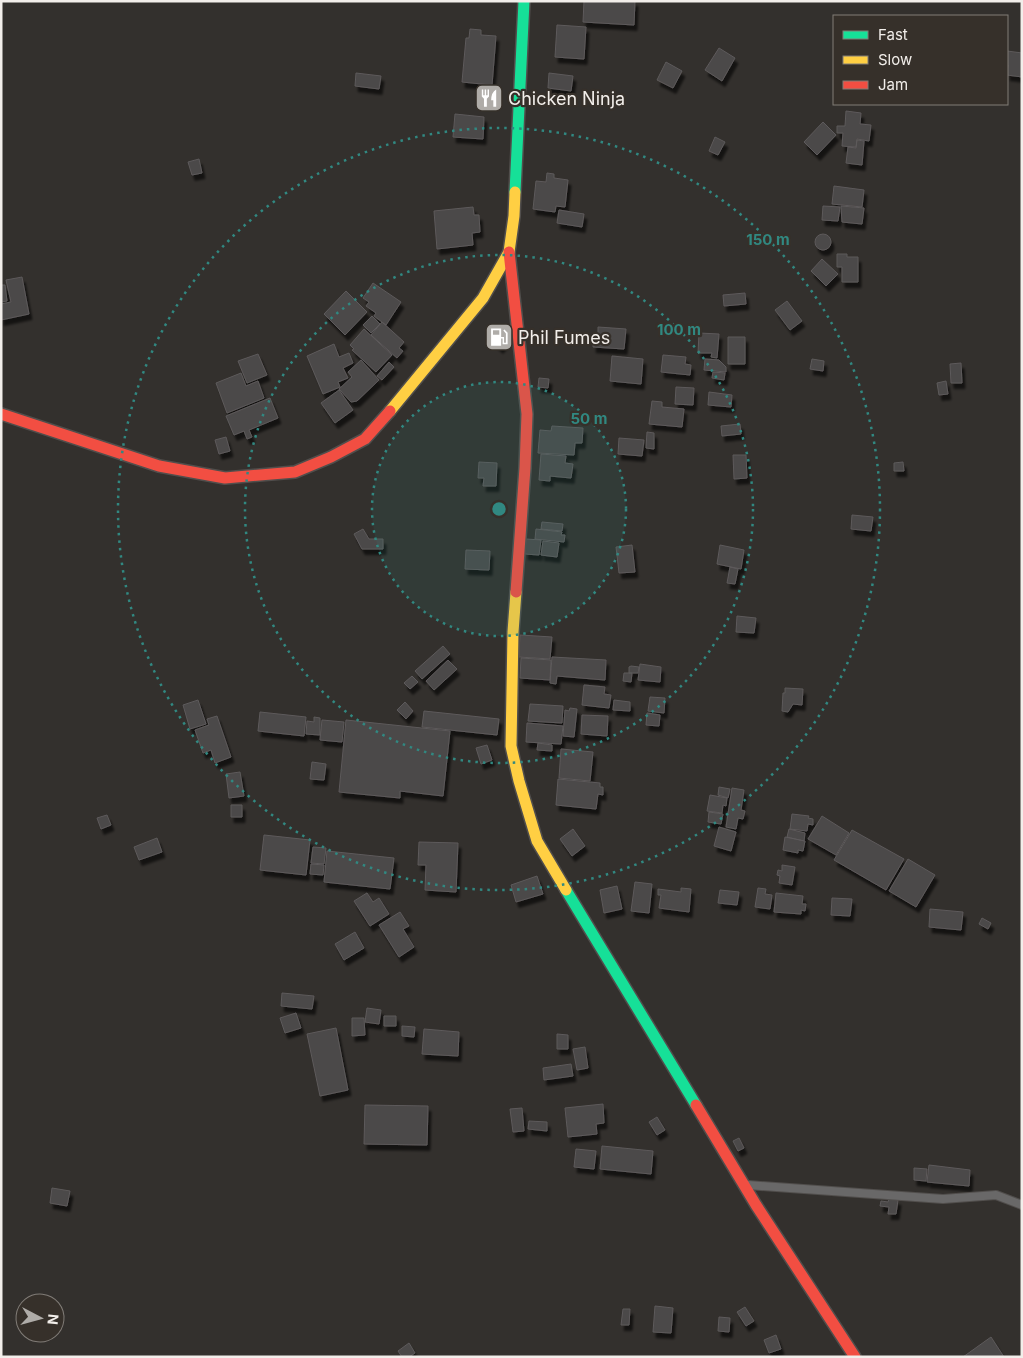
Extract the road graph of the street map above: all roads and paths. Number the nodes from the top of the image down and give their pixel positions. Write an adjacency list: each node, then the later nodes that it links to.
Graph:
1 (524, 1): 2 (street)
2 (509, 252): 3 (street); 4 (street)
3 (1, 414)
4 (743, 1184): 5 (lane); 6 (street)
5 (1022, 1205)
6 (855, 1357)

